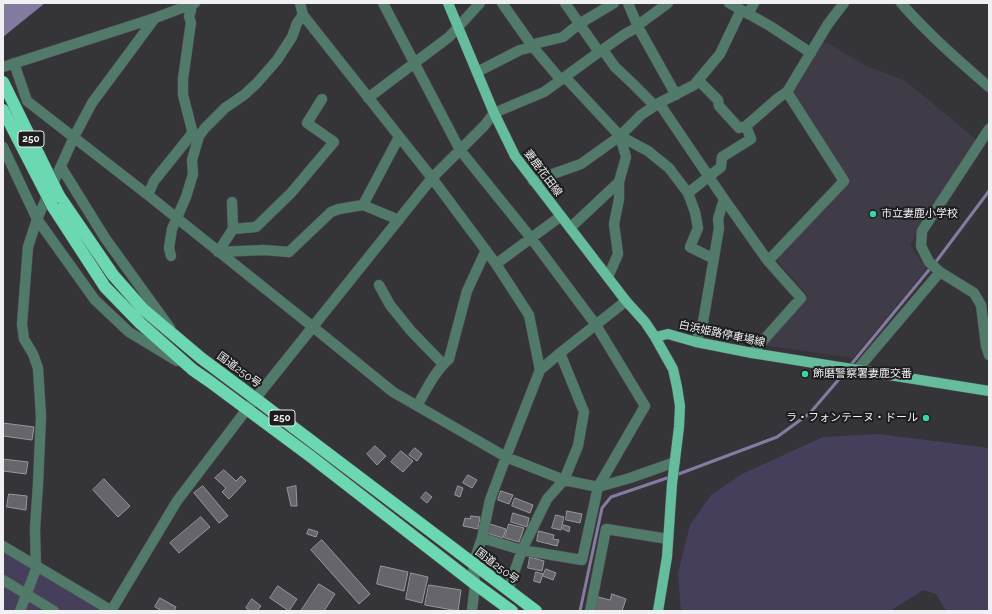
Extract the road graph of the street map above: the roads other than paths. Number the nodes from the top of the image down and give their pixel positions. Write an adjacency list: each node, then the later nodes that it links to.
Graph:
1 (383, 3): 23 (street)
2 (448, 3): 18 (main road, 妻鹿花田線)
3 (480, 3): 18 (street)
4 (502, 3): 20 (street)
5 (565, 3): 17 (street)
6 (614, 3): 17 (street)
7 (628, 3): 19 (street)
8 (668, 3): 19 (street)
9 (730, 3): 15 (street)
10 (754, 3): 15 (street)
11 (844, 3): 22 (street)
12 (901, 3): 30 (street)
13 (193, 4): 16 (street); 51 (street)
14 (303, 7): 33 (street); 56 (street)
15 (744, 12): 22 (street); 28 (street)
16 (155, 18): 24 (street); 41 (street)
17 (579, 24): 20 (street); 21 (street)
18 (459, 27): 23 (street); 26 (main road, 妻鹿花田線)
19 (638, 27): 21 (street); 32 (street)
20 (533, 47): 26 (street); 27 (street)
21 (601, 51): 27 (street); 35 (street)
22 (811, 53): 31 (street)
23 (414, 62): 33 (street); 44 (street)
24 (14, 63): 25 (street); 41 (street)
25 (3, 67)
26 (477, 72): 37 (main road, 妻鹿花田線)
27 (563, 79): 37 (street); 40 (street)
28 (698, 80): 32 (street); 38 (street)
29 (3, 82): 75 (highway, 国道250号 / 250, bridge)
30 (989, 87)
31 (787, 92): 38 (street); 66 (street)
32 (676, 95): 35 (street)
33 (368, 98): 42 (street)
34 (322, 99): 60 (street)
35 (657, 105): 40 (street); 46 (street)
36 (3, 110): 81 (highway, 250, bridge)
37 (494, 113): 44 (street); 48 (main road, 妻鹿花田線)
38 (746, 126): 46 (street)
39 (989, 130): 68 (street)
40 (620, 136): 48 (street); 49 (street); 50 (street)
41 (74, 137): 45 (street); 51 (street)
42 (399, 137): 47 (street); 54 (street)
43 (3, 147): 57 (street)
44 (460, 150): 47 (street); 61 (street)
45 (61, 167): 57 (street); 75 (street)
46 (709, 176): 50 (street); 52 (street)
47 (432, 178): 58 (street); 62 (street)
48 (533, 181): 55 (main road, 妻鹿花田線)
49 (619, 182): 59 (street); 69 (street)
50 (688, 193): 65 (street)
51 (148, 195): 56 (street)
52 (724, 199): 65 (street); 66 (street)
53 (232, 202): 60 (street)
54 (363, 205): 58 (street); 63 (street)
55 (561, 216): 59 (main road, 妻鹿花田線); 61 (street)
56 (177, 218): 63 (street); 64 (street)
57 (37, 219): 81 (street); 97 (street)
58 (399, 220): 73 (street)
59 (570, 228): 69 (main road, 妻鹿花田線)
60 (233, 229): 63 (street)
61 (531, 238): 67 (street); 72 (street)
62 (486, 250): 67 (street); 80 (street)
63 (218, 252): 73 (street)
64 (171, 256)
65 (714, 259): 76 (street)
66 (768, 261): 78 (street)
67 (496, 264): 82 (street)
68 (940, 272): 79 (street); 83 (street)
69 (608, 277): 71 (main road, 妻鹿花田線)
70 (379, 285): 80 (street)
71 (626, 301): 72 (street); 74 (main road, 妻鹿花田線)
72 (596, 325): 77 (street); 91 (street)
73 (313, 327): 85 (street); 86 (street)
74 (655, 337): 76 (main road, 白浜姫路停車場線); 89 (main road)
75 (177, 338): 85 (highway, 国道250号 / 250)
76 (696, 342): 78 (main road, 白浜姫路停車場線)
77 (560, 353): 82 (street); 90 (street)
78 (752, 353): 83 (main road, 白浜姫路停車場線)
79 (989, 355)
80 (443, 364): 86 (street)
81 (193, 370): 87 (highway, 250)
82 (540, 370): 88 (street)
83 (857, 370): 84 (main road, 白浜姫路停車場線)
84 (989, 391)
85 (256, 398): 87 (street); 96 (highway, 国道250号 / 250)
86 (417, 406): 88 (street)
87 (247, 409): 99 (highway, 250); 104 (street)
88 (506, 457): 90 (street); 92 (street)
89 (674, 466): 91 (street); 93 (main road)
90 (564, 480): 91 (street); 95 (street)
91 (598, 487): 95 (street)
92 (482, 538): 95 (street); 96 (street)
93 (668, 539): 108 (street); 109 (main road)
94 (3, 546): 97 (street)
95 (522, 550): 100 (street)
96 (473, 564): 99 (street); 100 (highway, 国道250号 / 250)
97 (36, 565): 101 (street); 104 (street)
98 (3, 580): 101 (street)
99 (475, 584): 105 (street); 106 (highway, 250)
100 (508, 590): 107 (highway, 国道250号 / 250)
101 (26, 594): 102 (street); 103 (street)
102 (20, 611)
103 (54, 611)
104 (111, 611)
105 (472, 611)
106 (512, 611)
107 (536, 611)
108 (590, 611)
109 (658, 611)

